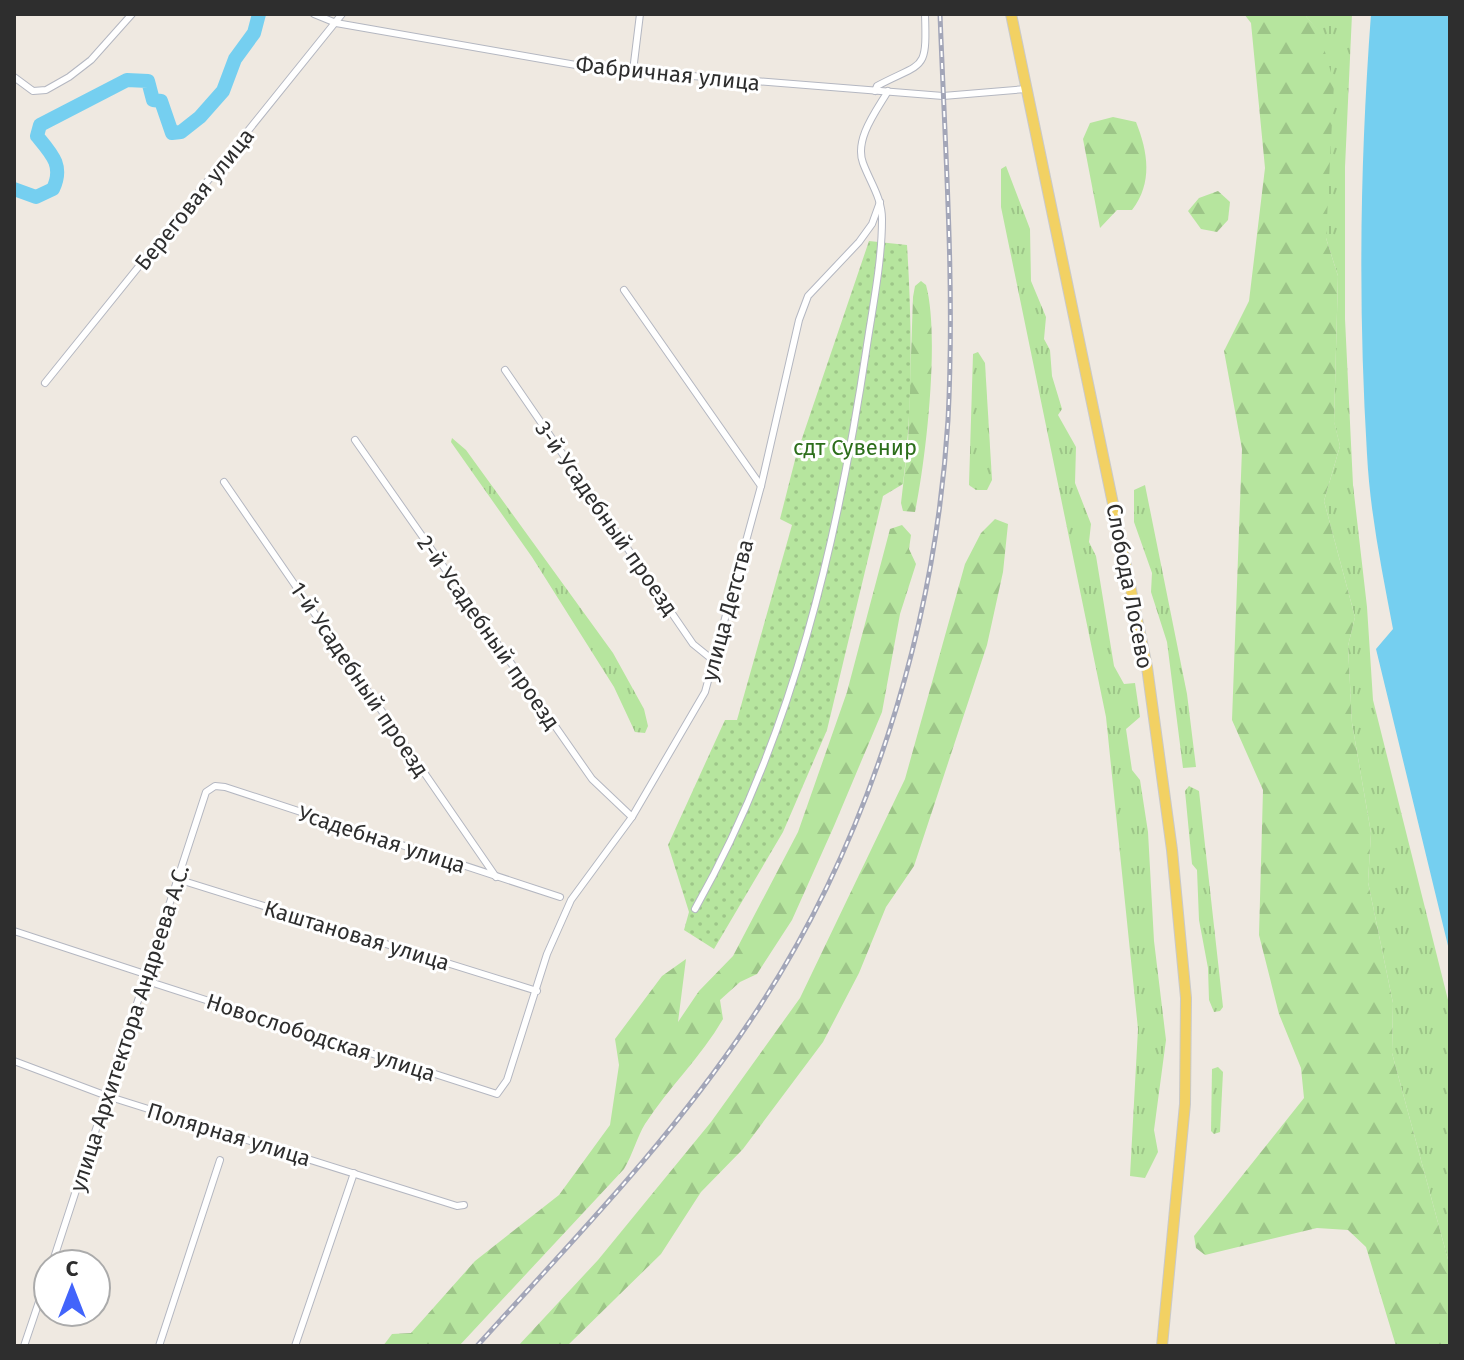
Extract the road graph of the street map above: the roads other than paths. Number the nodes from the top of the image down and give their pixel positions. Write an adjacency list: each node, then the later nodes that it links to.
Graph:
1 (132, 14): 9 (street)
2 (314, 14): 7 (street, Фабричная улица)
3 (342, 14): 7 (street, Береговая улица)
4 (640, 14): 8 (street)
5 (925, 14): 11 (street)
6 (1011, 14): 10 (main road, Слобода Лосево)
7 (336, 23): 8 (street, Фабричная улица); 16 (street, Береговая улица)
8 (633, 71): 11 (street, Фабричная улица)
9 (14, 77)
10 (1026, 89): 12 (street, Фабричная улица); 41 (main road, Слобода Лосево)
11 (875, 91): 12 (street, Фабричная улица)
12 (888, 91): 13 (street)
13 (880, 202): 19 (street, улица Детства); 26 (street)
14 (624, 290): 19 (street)
15 (505, 370): 20 (street, 3-й Усадебный проезд)
16 (45, 383)
17 (355, 440): 22 (street, 2-й Усадебный проезд)
18 (224, 482): 23 (street, 1-й Усадебный проезд)
19 (761, 486): 20 (street, улица Детства)
20 (714, 661): 22 (street, улица Детства)
21 (206, 792): 23 (street, Усадебная улица); 24 (street, улица Архитектора Андреева А.С.)
22 (632, 817): 29 (street, улица Детства)
23 (496, 877): 25 (street, Усадебная улица)
24 (177, 879): 28 (street, улица Архитектора Андреева А.С.); 29 (street, Каштановая улица)
25 (560, 897)
26 (695, 909)
27 (14, 931): 28 (street, Новослободская улица)
28 (144, 977): 31 (street, Новослободская улица); 32 (street, улица Архитектора Андреева А.С.)
29 (537, 991): 31 (street, улица Детства)
30 (14, 1061): 32 (street, Полярная улица)
31 (497, 1094)
32 (107, 1096): 34 (street, Полярная улица); 36 (street, улица Архитектора Андреева А.С.)
33 (220, 1160): 39 (street)
34 (354, 1173): 35 (street, Полярная улица); 40 (street)
35 (464, 1205)
36 (57, 1248)
37 (32, 1322): 38 (street)
38 (24, 1346)
39 (159, 1346)
40 (295, 1346)
41 (1162, 1346)

